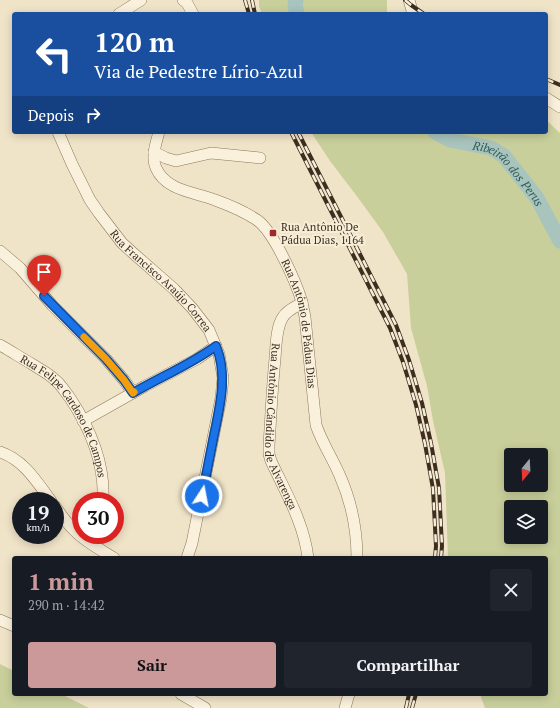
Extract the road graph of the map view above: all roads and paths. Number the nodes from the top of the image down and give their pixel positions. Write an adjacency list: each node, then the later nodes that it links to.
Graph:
1 (141, 0): 4 (street)
2 (183, 0): 5 (street)
3 (409, 0): 6 (street)
4 (121, 12)
5 (192, 12)
6 (412, 12)
7 (548, 99): 8 (street)
8 (560, 107)
9 (59, 134): 16 (street, Rua Francisco Araújo Correa)
10 (158, 134): 11 (street, Rua Antônio de Pádua Dias)
11 (154, 152): 12 (street); 14 (street, Rua Antônio de Pádua Dias)
12 (260, 158)
13 (0, 252): 17 (street)
14 (302, 303): 27 (street, Rua Antônio Cândido de Alvarenga); 28 (street, Rua Antônio de Pádua Dias)
15 (0, 345): 18 (street, Rua Felipe Cardoso de Campos)
16 (216, 346): 17 (street); 26 (street, Rua Francisco Araújo Correa)
17 (133, 393): 18 (street)
18 (84, 421): 21 (street, Rua Felipe Cardoso de Campos)
19 (0, 452): 20 (street)
20 (44, 492)
21 (104, 492)
22 (64, 519): 23 (street)
23 (72, 528)
24 (99, 544): 25 (street)
25 (112, 556)
26 (188, 556)
27 (308, 556)
28 (357, 556)
29 (0, 620): 30 (street)
30 (12, 625)
31 (184, 696): 33 (street)
32 (348, 696): 34 (street)
33 (205, 708)
34 (345, 708)

